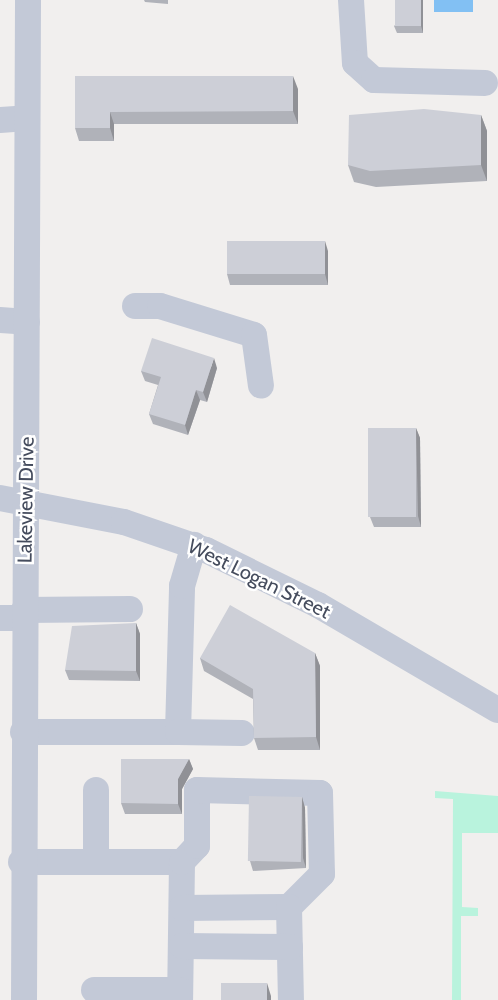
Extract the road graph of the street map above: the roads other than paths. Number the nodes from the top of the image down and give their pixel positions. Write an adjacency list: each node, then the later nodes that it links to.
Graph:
1 (28, 0): 4 (street, Lakeview Drive)
2 (351, 0): 3 (street)
3 (485, 82)
4 (27, 118): 5 (street); 8 (street, Lakeview Drive)
5 (0, 120)
6 (135, 306): 9 (street)
7 (0, 320): 8 (street)
8 (27, 322): 11 (street, Lakeview Drive)
9 (261, 386)
10 (0, 498): 11 (street, West Logan Street)
11 (26, 502): 12 (street, West Logan Street); 14 (street, Lakeview Drive)
12 (194, 545): 15 (street, West Logan Street); 17 (street)
13 (130, 609): 14 (street)
14 (16, 615): 16 (street, Lakeview Drive)
15 (498, 710)
16 (23, 732): 17 (street); 21 (street, Lakeview Drive)
17 (178, 732): 18 (street)
18 (242, 733)
19 (96, 790): 22 (street)
20 (189, 854): 22 (street); 23 (street); 24 (street)
21 (14, 855): 22 (street); 29 (street, Lakeview Drive)
22 (96, 862)
23 (289, 906): 24 (street); 26 (street)
24 (182, 908): 25 (street)
25 (182, 946): 26 (street); 28 (street)
26 (290, 947): 30 (street)
27 (94, 990): 28 (street)
28 (180, 995)
29 (24, 1000)
30 (291, 1000)

